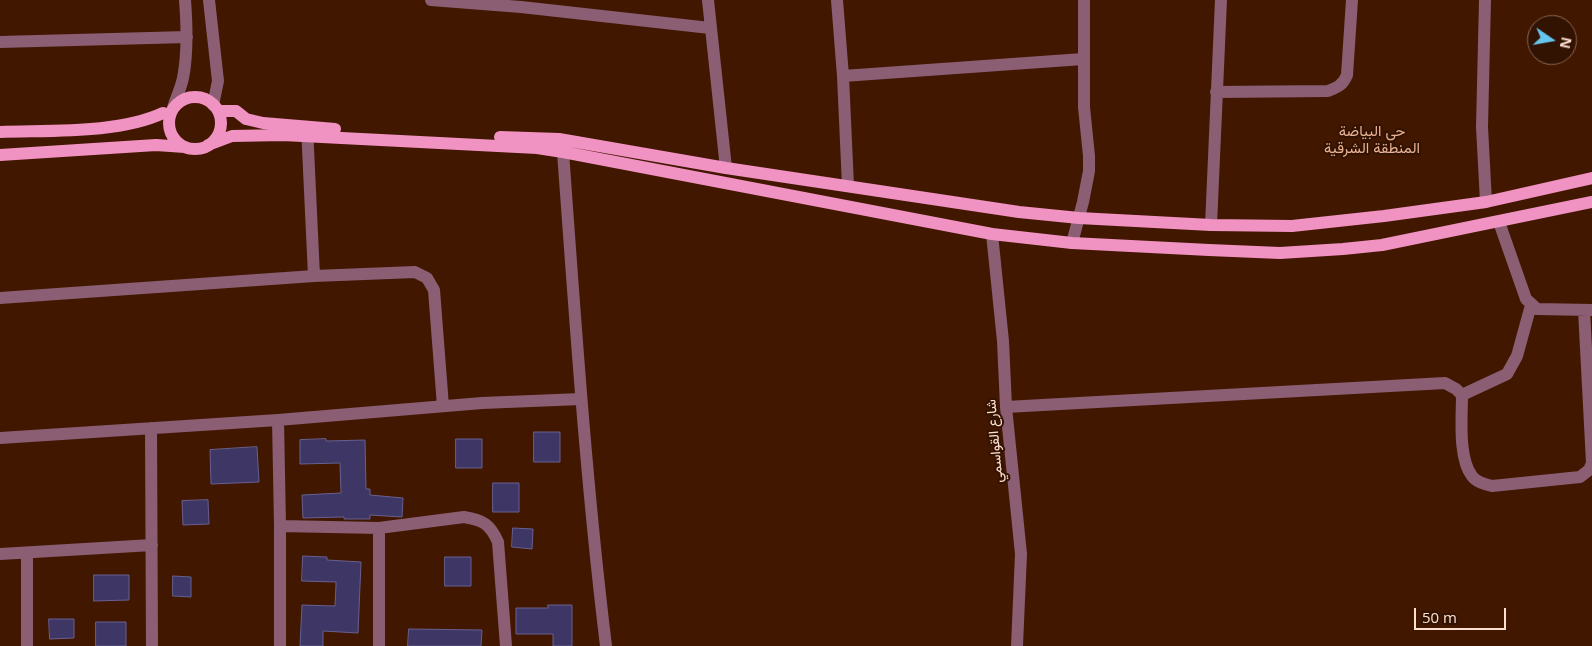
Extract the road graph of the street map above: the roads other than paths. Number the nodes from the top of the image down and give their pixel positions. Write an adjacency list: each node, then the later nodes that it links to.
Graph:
1 (185, 0): 14 (street)
2 (209, 0): 19 (street)
3 (430, 0): 11 (street)
4 (580, 0): 12 (street)
5 (708, 0): 13 (street)
6 (837, 0): 17 (street)
7 (1084, 0): 16 (street)
8 (1221, 0): 18 (street)
9 (1352, 0): 18 (street)
10 (1485, 0): 32 (street)
11 (462, 2): 12 (street)
12 (581, 13): 13 (street)
13 (710, 28): 28 (street)
14 (187, 37): 15 (street); 20 (street)
15 (0, 42)
16 (1083, 59): 17 (street); 35 (street)
17 (843, 76): 30 (street)
18 (1216, 92): 37 (street)
19 (216, 108): 20 (main road); 22 (main road); 24 (main road)
20 (171, 112): 21 (main road); 25 (main road)
21 (0, 132)
22 (307, 132): 23 (main road); 24 (main road); 26 (main road); 40 (street)
23 (560, 139): 26 (street); 28 (main road)
24 (208, 145): 25 (main road)
25 (185, 147): 27 (main road)
26 (564, 152): 34 (main road); 45 (street)
27 (0, 155)
28 (726, 168): 30 (main road)
29 (1592, 178): 32 (main road)
30 (848, 186): 31 (main road)
31 (896, 194): 34 (main road); 35 (main road)
32 (1486, 202): 37 (main road)
33 (1592, 202): 36 (main road)
34 (892, 214): 38 (main road)
35 (1078, 218): 37 (main road); 39 (street)
36 (1499, 222): 39 (main road); 42 (street)
37 (1211, 225)
38 (992, 234): 39 (main road); 47 (street, شارع القواسمي)
39 (1072, 243)
40 (314, 276): 41 (street); 46 (street)
41 (0, 298)
42 (1531, 305): 43 (street); 44 (street)
43 (1588, 310): 44 (street)
44 (1462, 395): 47 (street)
45 (581, 399): 46 (street); 61 (street)
46 (443, 406): 48 (street)
47 (1006, 407): 62 (street, شارع القواسمي)
48 (278, 420): 49 (street); 51 (street)
49 (151, 428): 50 (street); 53 (street)
50 (0, 438)
51 (280, 526): 52 (street); 58 (street)
52 (379, 528): 59 (street); 60 (street)
53 (152, 545): 54 (street); 57 (street)
54 (27, 553): 55 (street); 56 (street)
55 (0, 554)
56 (27, 646)
57 (152, 646)
58 (280, 646)
59 (379, 646)
60 (506, 646)
61 (606, 646)
62 (1017, 646)

